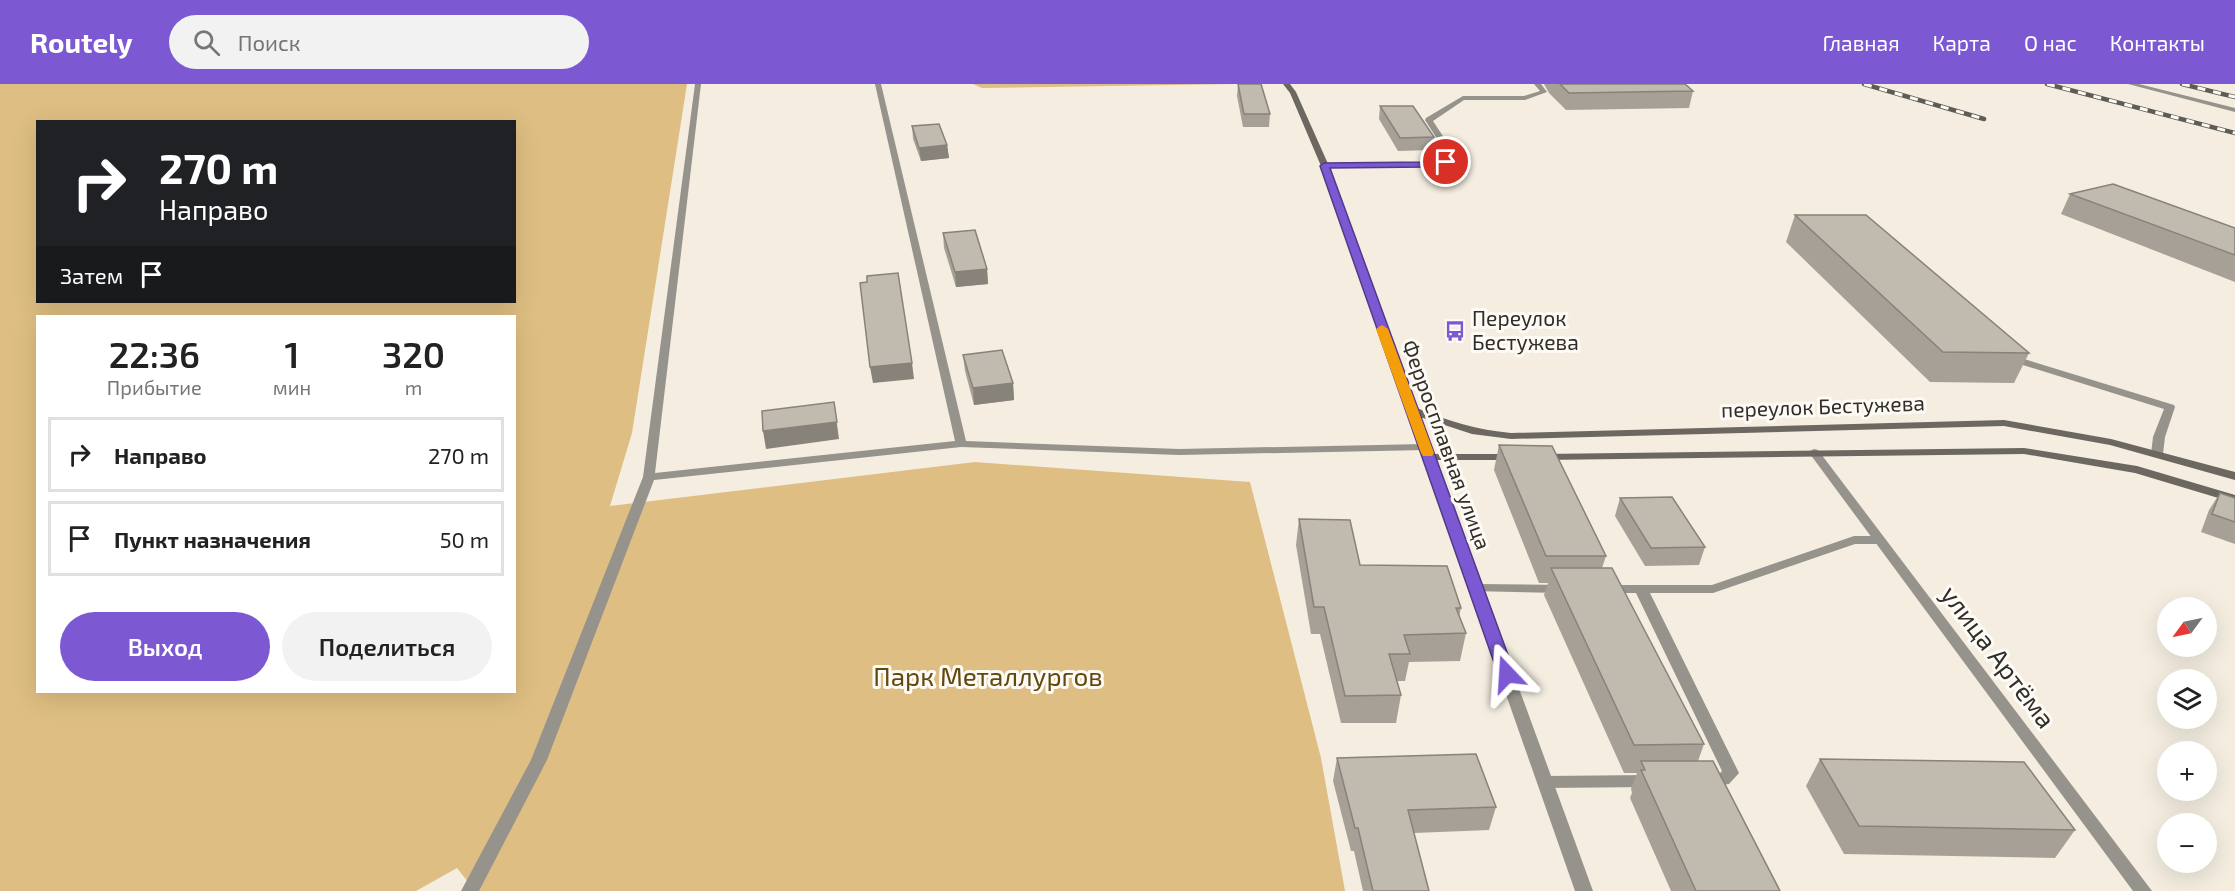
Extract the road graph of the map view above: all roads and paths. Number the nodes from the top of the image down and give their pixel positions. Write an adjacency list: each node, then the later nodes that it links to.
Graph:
1 (698, 84): 15 (street)
2 (878, 84): 10 (street)
3 (1286, 84): 7 (main road, Ферросплавная улица)
4 (1537, 84): 7 (street)
5 (2132, 84): 6 (street)
6 (2235, 110)
7 (1324, 166): 9 (main road, Ферросплавная улица)
8 (2004, 352): 13 (street)
9 (1410, 408): 11 (main road, Ферросплавная улица); 13 (main road, переулок Бестужева)
10 (961, 444): 11 (street); 15 (street)
11 (1427, 452): 12 (main road, переулок Бестужева); 18 (street, Ферросплавная улица)
12 (1814, 452): 16 (main road, переулок Бестужева); 17 (street, улица Артёма)
13 (2157, 454): 14 (main road, переулок Бестужева)
14 (2235, 476)
15 (649, 477): 23 (street)
16 (2235, 499)
17 (1880, 540): 19 (street); 25 (street, улица Артёма)
18 (1476, 588): 19 (street); 22 (street, Ферросплавная улица)
19 (1641, 589): 21 (street)
20 (1664, 781): 22 (street)
21 (1687, 781)
22 (1545, 782): 24 (street, Ферросплавная улица)
23 (470, 891)
24 (1584, 891)
25 (2143, 891)

